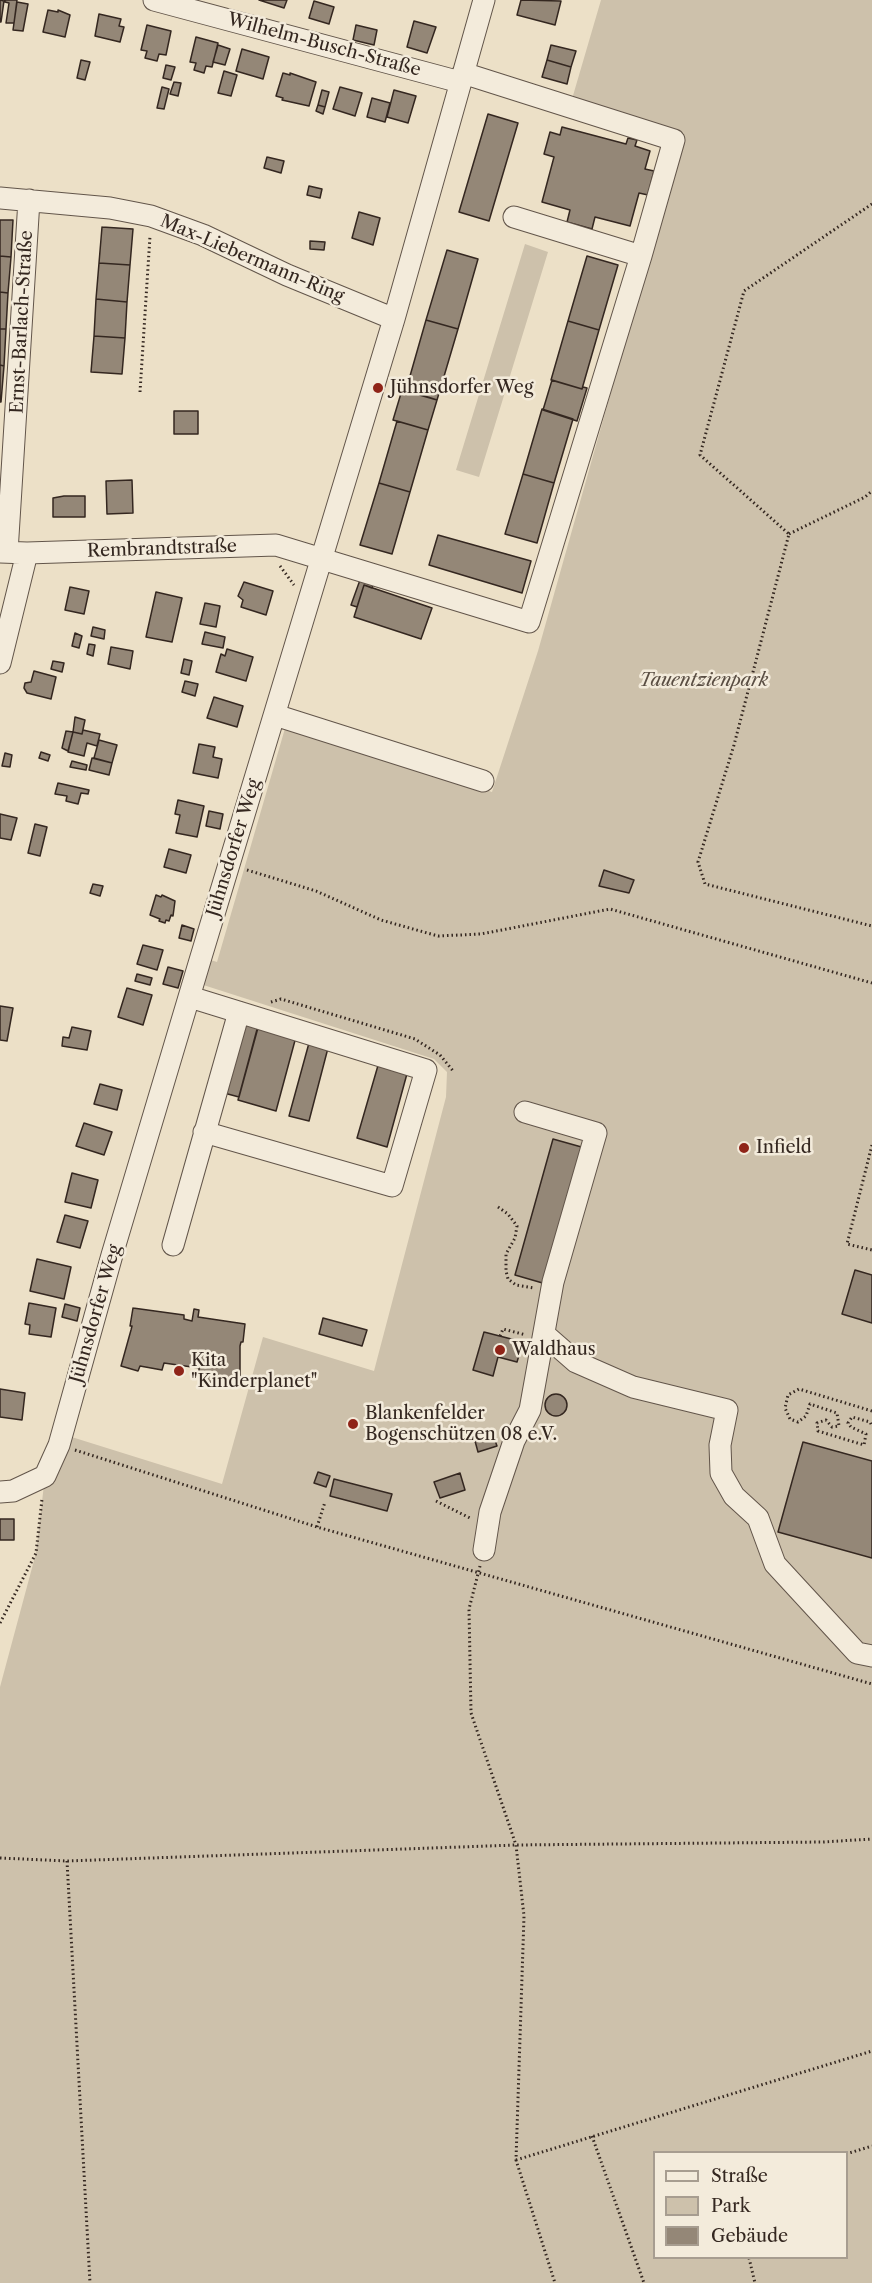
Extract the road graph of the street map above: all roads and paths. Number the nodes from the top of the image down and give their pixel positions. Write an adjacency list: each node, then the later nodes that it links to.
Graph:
1 (484, 0): 3 (street, Jühnsdorfer Weg)
2 (166, 1): 3 (street, Wilhelm-Busch-Straße)
3 (462, 78): 9 (street, Wilhelm-Busch-Straße); 10 (street, Jühnsdorfer Weg)
4 (0, 198): 5 (street, Max-Liebermann-Ring)
5 (29, 200): 7 (street, Max-Liebermann-Ring); 14 (street, Ernst-Barlach-Straße)
6 (872, 204): 13 (path)
7 (151, 216): 10 (street, Max-Liebermann-Ring); 11 (path)
8 (514, 217): 9 (street)
9 (641, 256): 15 (street, Rembrandtstraße)
10 (394, 319): 15 (street, Jühnsdorfer Weg)
11 (140, 392)
12 (872, 490): 13 (path)
13 (789, 534): 20 (path)
14 (11, 552): 15 (street, Rembrandtstraße); 16 (street, Ernst-Barlach-Straße)
15 (322, 558): 17 (street, Jühnsdorfer Weg)
16 (0, 663)
17 (275, 715): 18 (street); 19 (street, Jühnsdorfer Weg)
18 (483, 781)
19 (229, 865): 21 (path); 22 (street, Jühnsdorfer Weg)
20 (872, 926)
21 (872, 983)
22 (190, 997): 24 (street); 37 (street, Jühnsdorfer Weg)
23 (281, 999): 25 (path)
24 (239, 1012): 27 (street); 27 (street)
25 (454, 1072)
26 (525, 1112): 32 (street)
27 (204, 1132): 30 (street)
28 (872, 1145): 31 (path)
29 (498, 1207): 32 (path)
30 (173, 1245)
31 (872, 1250)
32 (552, 1288): 34 (street)
33 (500, 1336): 34 (path)
34 (544, 1337): 42 (street); 47 (street)
35 (872, 1411): 36 (path)
36 (872, 1426)
37 (59, 1445): 38 (street, Jühnsdorfer Weg); 43 (path)
38 (45, 1476): 39 (street); 46 (path)
39 (0, 1492)
40 (436, 1501): 42 (path)
41 (325, 1502): 43 (path)
42 (490, 1512): 44 (street)
43 (317, 1527): 45 (path)
44 (484, 1550): 45 (path)
45 (478, 1572): 48 (path); 50 (path)
46 (0, 1623)
47 (872, 1656)
48 (872, 1684)
49 (872, 1839): 50 (path)
50 (516, 1845): 52 (path); 57 (path)
51 (0, 1858): 52 (path)
52 (67, 1862): 59 (path)
53 (872, 2050): 54 (path)
54 (592, 2136): 57 (path); 61 (path)
55 (872, 2146): 56 (path)
56 (848, 2153)
57 (516, 2160): 60 (path)
58 (749, 2259): 62 (path)
59 (90, 2283)
60 (555, 2283)
61 (644, 2283)
62 (755, 2283)

